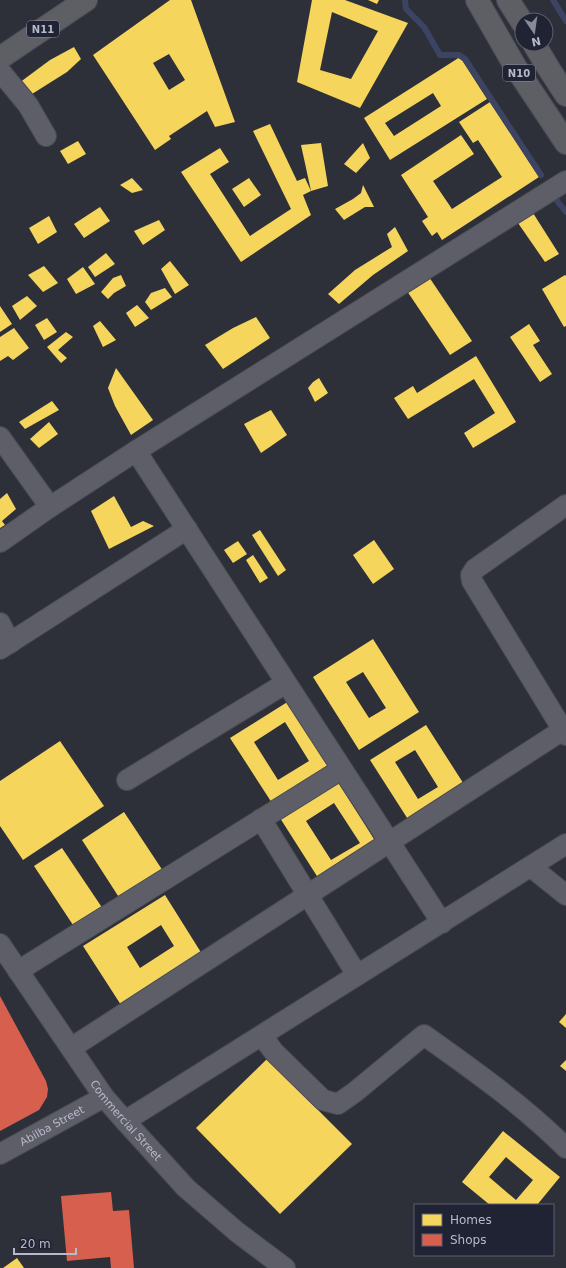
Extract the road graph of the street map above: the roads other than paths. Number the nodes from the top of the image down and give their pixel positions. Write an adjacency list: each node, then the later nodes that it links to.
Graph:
1 (86, 0): 6 (highway, N11)
2 (477, 0): 10 (highway, N10)
3 (508, 0): 4 (highway)
4 (516, 12)
5 (539, 52): 8 (highway, N10)
6 (0, 58)
7 (0, 71): 9 (street)
8 (566, 95)
9 (46, 136)
10 (566, 143)
11 (566, 181): 13 (street)
12 (0, 437): 15 (street)
13 (136, 451): 15 (street); 16 (street)
14 (566, 505): 21 (street)
15 (50, 507): 17 (street)
16 (187, 529): 19 (street); 20 (street)
17 (0, 542)
18 (0, 623): 19 (street)
19 (5, 646)
20 (286, 683): 22 (street); 23 (street)
21 (565, 731): 25 (street)
22 (342, 769): 24 (street); 25 (street)
23 (127, 780)
24 (261, 819): 28 (street); 32 (street)
25 (389, 842): 28 (street); 30 (street)
26 (566, 844): 27 (street)
27 (530, 867): 29 (street); 30 (street)
28 (308, 895): 33 (street); 35 (street)
29 (566, 895)
30 (442, 923): 33 (street)
31 (0, 944): 32 (street, Commercial Street)
32 (18, 971): 35 (street, Commercial Street)
33 (357, 975): 34 (street)
34 (262, 1036): 37 (street); 38 (street)
35 (71, 1048): 36 (street, Commercial Street)
36 (104, 1097): 37 (street, Commercial Street); 39 (street, Abilba Street)
37 (125, 1121): 40 (street, Commercial Street)
38 (566, 1148)
39 (0, 1154)
40 (285, 1268)

